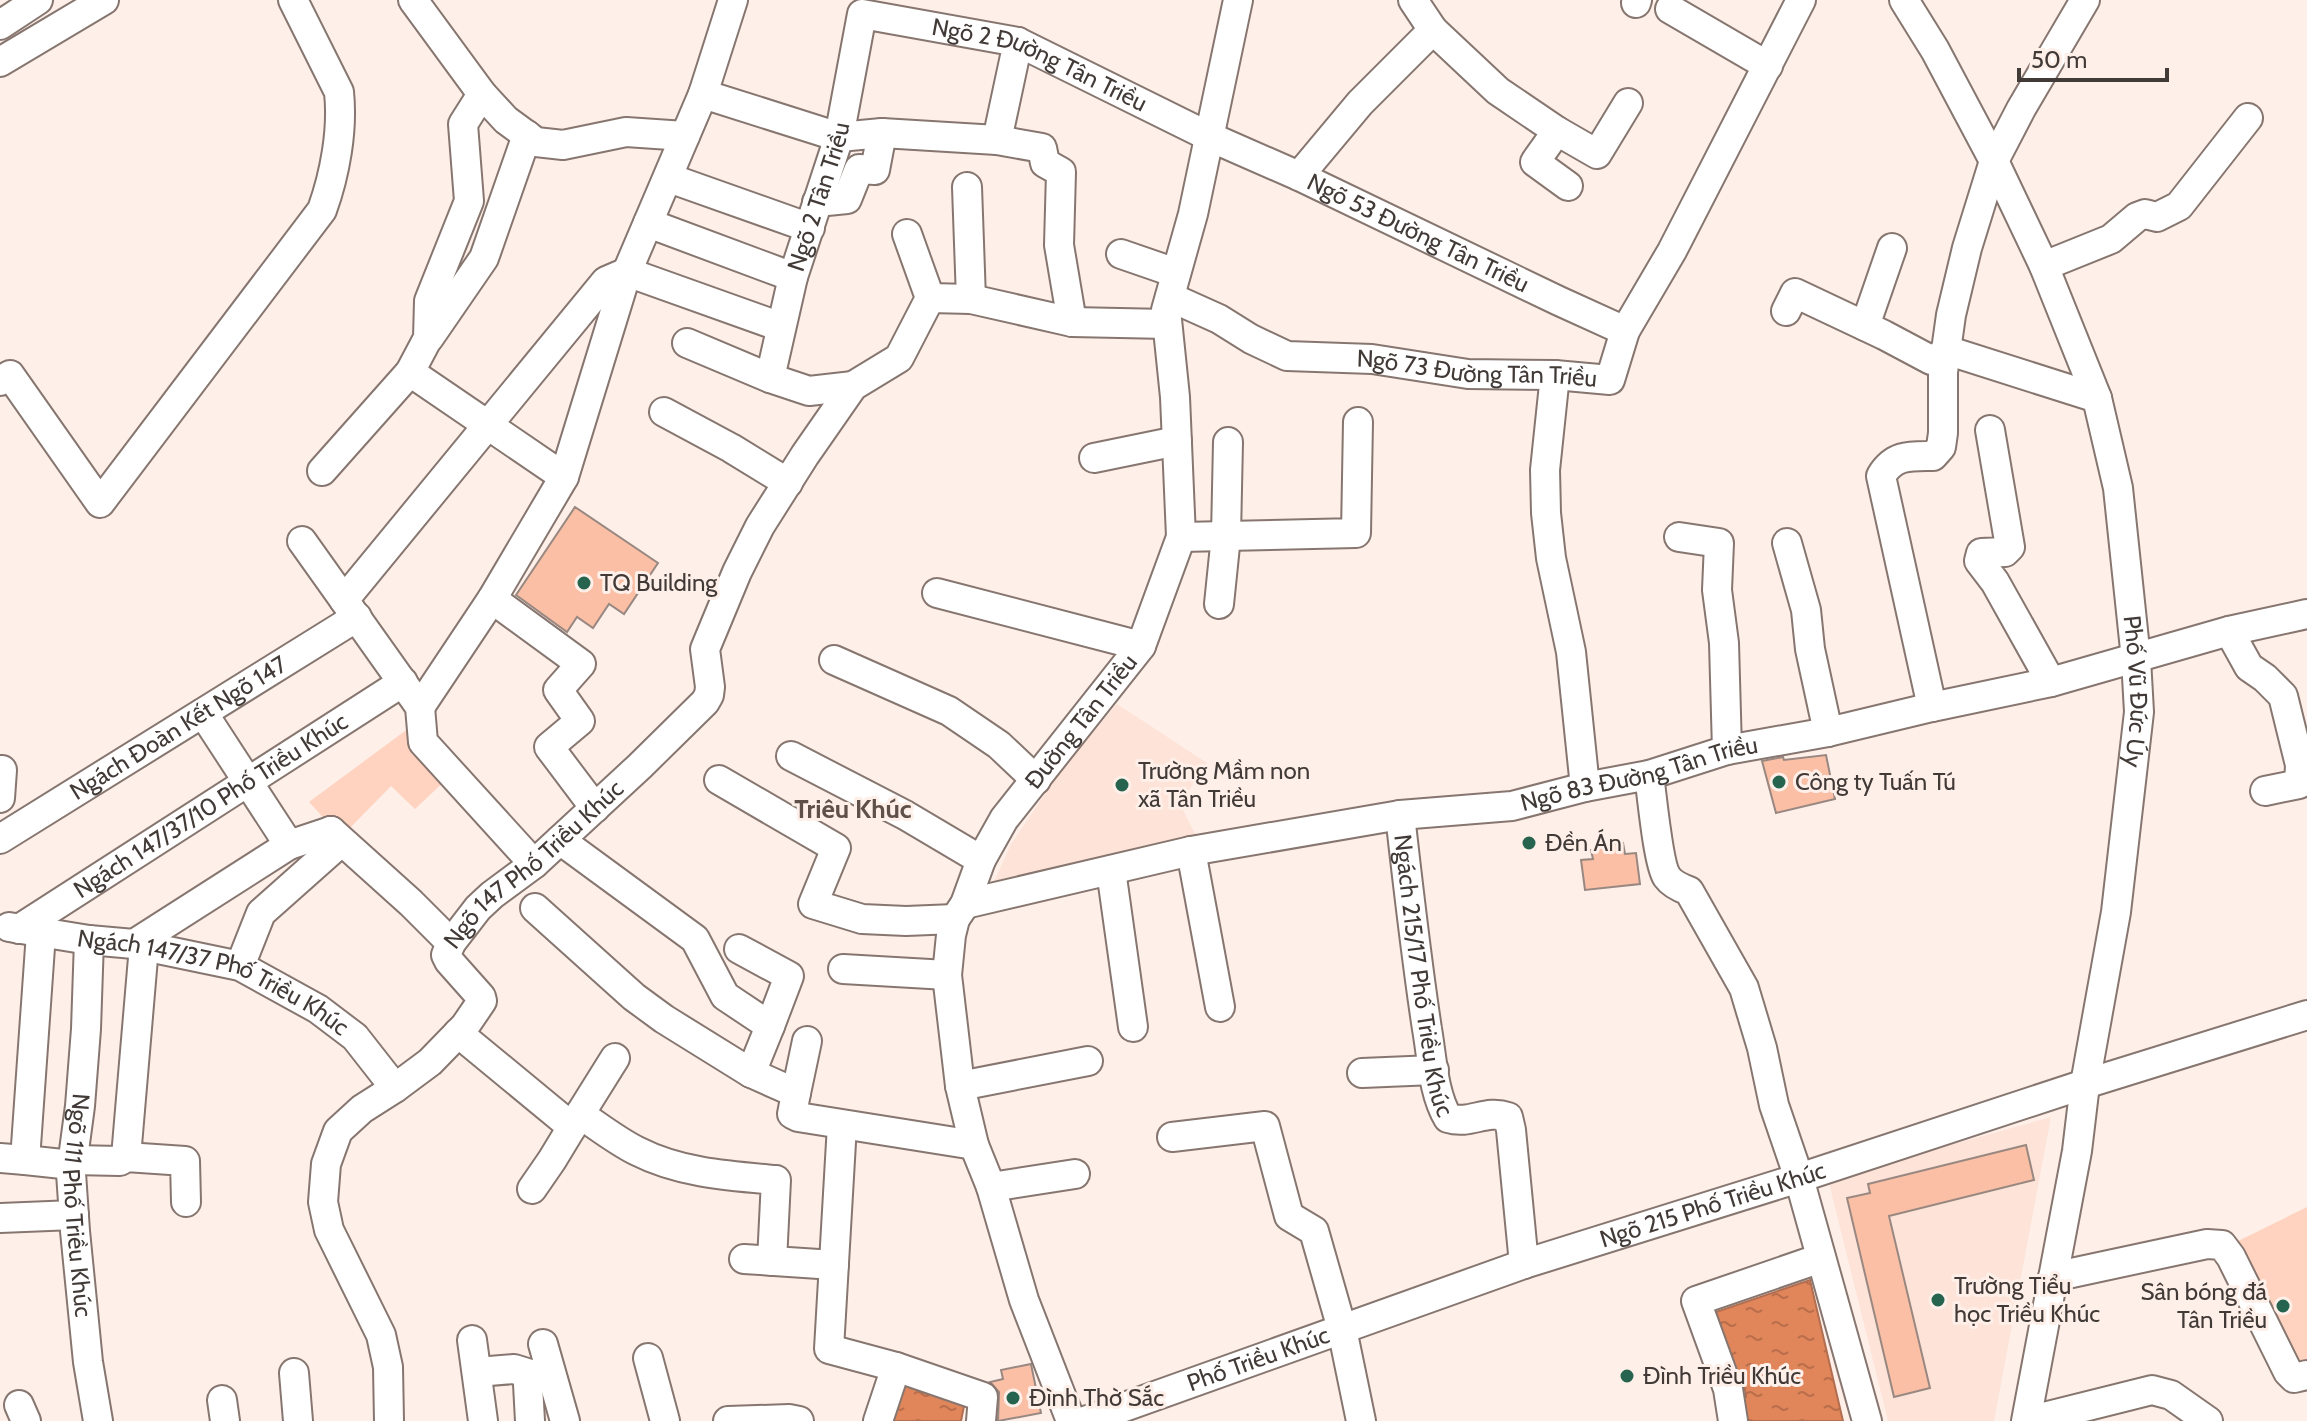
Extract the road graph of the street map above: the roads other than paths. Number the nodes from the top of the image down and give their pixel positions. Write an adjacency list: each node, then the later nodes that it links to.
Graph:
1 (38, 0): 13 (street)
2 (104, 0): 16 (street)
3 (293, 0): 56 (street)
4 (413, 0): 18 (street)
5 (733, 0): 19 (street)
6 (1238, 0): 27 (street, Đường Tân Triều)
7 (1413, 0): 14 (street)
8 (1801, 0): 17 (street, Ngõ 73 Đường Tân Triều)
9 (1904, 0): 29 (street, Phố Vũ Đức Úy)
10 (2085, 0): 29 (street)
11 (1670, 9): 17 (street)
12 (862, 14): 15 (street, Ngõ 2 Đường Tân Triều); 26 (street, Ngõ 2 Tân Triều)
13 (0, 25)
14 (1433, 30): 22 (street); 30 (street)
15 (1018, 42): 27 (street, Ngõ 2 Đường Tân Triều); 28 (street)
16 (0, 62)
17 (1768, 66): 49 (street, Ngõ 73 Đường Tân Triều)
18 (482, 94): 24 (street); 50 (street)
19 (703, 94): 25 (street); 26 (street)
20 (1628, 103): 22 (street)
21 (2248, 118): 39 (street)
22 (1557, 131): 32 (street)
23 (882, 133): 26 (street); 28 (street); 34 (street)
24 (527, 135): 25 (street); 50 (street)
25 (685, 136): 31 (street)
26 (839, 137): 34 (street, Ngõ 2 Tân Triều)
27 (1210, 137): 30 (street, Ngõ 53 Đường Tân Triều); 43 (street, Đường Tân Triều)
28 (997, 140): 46 (street)
29 (1994, 161): 39 (street, Phố Vũ Đức Úy); 52 (street)
30 (1299, 176): 49 (street, Ngõ 53 Đường Tân Triều)
31 (669, 178): 34 (street); 35 (street)
32 (1568, 186)
33 (967, 187): 44 (street)
34 (813, 215): 41 (street, Ngõ 2 Tân Triều)
35 (648, 223): 40 (street); 41 (street)
36 (907, 234): 42 (street)
37 (1892, 248): 47 (street)
38 (1121, 254): 43 (street, Ngõ 73 Đường Tân Triều)
39 (2044, 266): 58 (street, Phố Vũ Đức Úy)
40 (627, 272): 48 (street); 61 (street, Ngách Đoàn Kết Ngõ 147); 67 (street)
41 (793, 277): 48 (street, Ngõ 2 Tân Triều)
42 (930, 298): 44 (street); 57 (street)
43 (1171, 298): 46 (street); 54 (street, Ngõ 73 Đường Tân Triều); 63 (street, Đường Tân Triều)
44 (971, 299): 46 (street)
45 (1786, 311): 47 (street)
46 (1072, 322)
47 (1865, 326): 52 (street)
48 (781, 327): 55 (street, Ngõ 2 Tân Triều)
49 (1625, 331): 54 (street, Ngõ 73 Đường Tân Triều)
50 (428, 338): 53 (street)
51 (687, 343): 55 (street)
52 (1946, 350): 58 (street); 86 (street)
53 (410, 372): 61 (street); 66 (street)
54 (1555, 375): 96 (street)
55 (770, 378): 57 (street)
56 (0, 381)
57 (853, 386): 68 (street, Ngõ 147 Phố Triều Khúc)
58 (2097, 398): 81 (street, Phố Vũ Đức Úy)
59 (664, 412): 68 (street)
60 (1358, 422): 69 (street)
61 (488, 423): 67 (street); 77 (street, Ngách Đoàn Kết Ngõ 147)
62 (1990, 430): 84 (street)
63 (1177, 441): 65 (street); 70 (street, Đường Tân Triều)
64 (1228, 442): 69 (street)
65 (1094, 458)
66 (322, 471)
67 (564, 477): 75 (street)
68 (788, 483): 99 (street, Ngõ 147 Phố Triều Khúc)
69 (1226, 536): 70 (street); 76 (street)
70 (1181, 537): 80 (street, Đường Tân Triều)
71 (1679, 537): 89 (street)
72 (302, 541): 77 (street)
73 (1787, 543): 88 (street)
74 (937, 593): 80 (street)
75 (492, 599): 85 (street); 99 (street)
76 (1219, 604)
77 (350, 609): 83 (street); 87 (street, Ngách Đoàn Kết Ngõ 147)
78 (2307, 614): 79 (street, Ngõ 83 Đường Tân Triều)
79 (2229, 631): 81 (street, Ngõ 83 Đường Tân Triều); 97 (street)
80 (1141, 646): 94 (street, Đường Tân Triều)
81 (2136, 659): 84 (street, Ngõ 83 Đường Tân Triều); 130 (street, Phố Vũ Đức Úy)
82 (834, 660): 94 (street)
83 (403, 682): 85 (street); 95 (street, Ngách 147/37/10 Phố Triều Khúc)
84 (2051, 682): 86 (street, Ngõ 83 Đường Tân Triều)
85 (420, 707): 107 (street)
86 (1932, 707): 88 (street, Ngõ 83 Đường Tân Triều)
87 (203, 713): 95 (street); 102 (street, Ngách Đoàn Kết Ngõ 147)
88 (1828, 732): 89 (street, Ngõ 83 Đường Tân Triều)
89 (1727, 750): 92 (street, Ngõ 83 Đường Tân Triều)
90 (791, 756): 106 (street)
91 (2, 770): 98 (street)
92 (1649, 775): 96 (street, Ngõ 83 Đường Tân Triều); 142 (street)
93 (719, 780): 110 (street, Ngõ 83 Đường Tân Triều)
94 (1036, 780): 106 (street, Đường Tân Triều)
95 (248, 781): 104 (street); 111 (street, Ngách 147/37/10 Phố Triều Khúc)
96 (1585, 787): 100 (street, Ngõ 83 Đường Tân Triều)
97 (2265, 791)
98 (0, 798)
99 (595, 808): 103 (street, Ngõ 147 Phố Triều Khúc)
100 (1400, 815): 105 (street, Ngõ 83 Đường Tân Triều); 127 (street, Ngách 215/17 Phố Triều Khúc)
101 (331, 831): 104 (street); 113 (street); 116 (street)
102 (0, 839)
103 (560, 840): 107 (street, Ngõ 147 Phố Triều Khúc); 121 (street)
104 (289, 845): 114 (street)
105 (1191, 851): 108 (street, Ngõ 83 Đường Tân Triều); 119 (street)
106 (981, 860): 110 (street, Đường Tân Triều)
107 (534, 864): 113 (street, Ngõ 147 Phố Triều Khúc)
108 (1111, 870): 110 (street, Ngõ 83 Đường Tân Triều); 122 (street)
109 (535, 908): 128 (street)
110 (960, 911): 118 (street, Đường Tân Triều)
111 (20, 929): 112 (street, Ngách 147/37 Phố Triều Khúc); 139 (street)
112 (89, 940): 114 (street, Ngách 147/37 Phố Triều Khúc); 140 (street, Ngõ 111 Phố Triều Khúc)
113 (451, 943): 123 (street, Ngõ 147 Phố Triều Khúc)
114 (139, 945): 116 (street, Ngách 147/37 Phố Triều Khúc); 138 (street)
115 (739, 949): 121 (street)
116 (240, 966): 132 (street, Ngách 147/37 Phố Triều Khúc)
117 (843, 969): 118 (street)
118 (947, 975): 131 (street, Đường Tân Triều)
119 (1220, 1007)
120 (2307, 1015): 130 (street, Ngõ 215 Phố Triều Khúc)
121 (770, 1026): 128 (street)
122 (1133, 1027)
123 (458, 1033): 132 (street, Ngõ 147 Phố Triều Khúc); 134 (street)
124 (807, 1041): 133 (street)
125 (615, 1058): 134 (street)
126 (1088, 1061): 131 (street)
127 (1434, 1070): 129 (street); 149 (street, Ngách 215/17 Phố Triều Khúc)
128 (751, 1073): 133 (street)
129 (1362, 1073)
130 (2085, 1084): 142 (street, Ngõ 215 Phố Triều Khúc); 151 (street, Phố Vũ Đức Úy)
131 (960, 1086): 137 (street, Đường Tân Triều)
132 (395, 1088): 164 (street, Ngõ 147 Phố Triều Khúc)
133 (796, 1093): 135 (street)
134 (576, 1121): 144 (street); 150 (street)
135 (842, 1125): 137 (street); 150 (street)
136 (1172, 1137): 152 (street)
137 (974, 1145): 143 (street, Đường Tân Triều)
138 (126, 1157): 140 (street); 145 (street)
139 (13, 1159): 140 (street)
140 (72, 1163): 146 (street, Ngõ 111 Phố Triều Khúc)
141 (1075, 1174): 143 (street)
142 (1799, 1178): 148 (street); 149 (street, Ngõ 215 Phố Triều Khúc)
143 (991, 1187): 172 (street, Đường Tân Triều)
144 (532, 1189)
145 (186, 1202)
146 (74, 1215): 147 (street); 162 (street, Ngõ 111 Phố Triều Khúc)
147 (0, 1218)
148 (1821, 1258): 175 (street); 176 (street)
149 (1524, 1264): 152 (street, Ngõ 215 Phố Triều Khúc)
150 (834, 1265): 156 (street)
151 (2053, 1277): 159 (street); 177 (street, Phố Vũ Đức Úy)
152 (1342, 1329): 173 (street, Phố Triều Khúc); 174 (street, Phố Triều Khúc)
153 (472, 1340): 157 (street)
154 (543, 1344): 160 (street)
155 (648, 1358): 168 (street)
156 (896, 1367): 170 (street); 171 (street)
157 (477, 1372): 160 (street); 165 (street)
158 (294, 1373): 163 (street)
159 (2307, 1375)
160 (541, 1382): 166 (street); 167 (street)
161 (792, 1420): 169 (street)
162 (98, 1421)
163 (298, 1421)
164 (389, 1421)
165 (483, 1421)
166 (530, 1421)
167 (565, 1421)
168 (665, 1421)
169 (728, 1421)
170 (878, 1421)
171 (981, 1421)
172 (1071, 1421)
173 (1085, 1421)
174 (1361, 1421)
175 (1733, 1421)
176 (1867, 1421)
177 (2027, 1421): 178 (street)
178 (2208, 1421)

